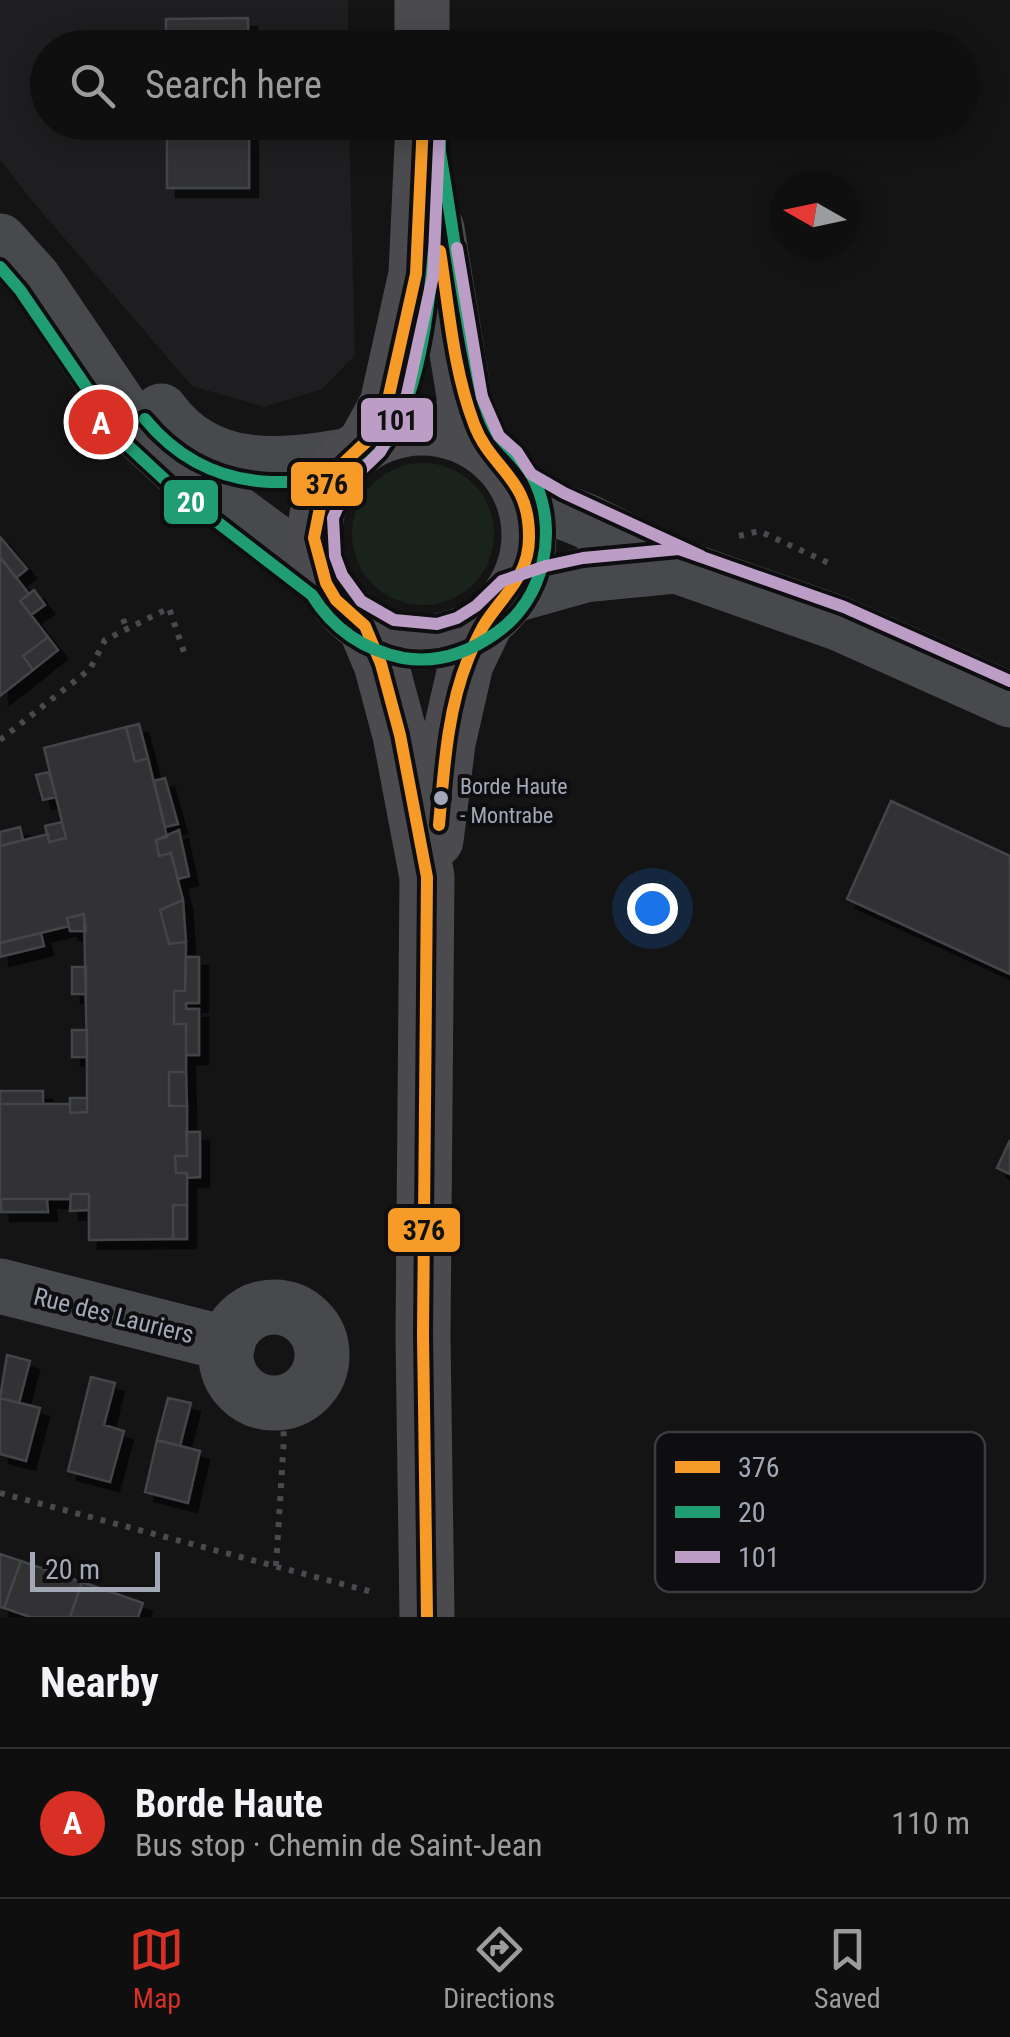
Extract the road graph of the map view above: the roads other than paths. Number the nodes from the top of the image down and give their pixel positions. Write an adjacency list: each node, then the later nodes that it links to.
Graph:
1 (422, 0): 2 (main road)
2 (422, 30)
3 (423, 140): 7 (main road)
4 (423, 140): 8 (main road)
5 (0, 198): 7 (street)
6 (0, 240): 10 (street)
7 (358, 448): 8 (main road); 10 (main road)
8 (501, 466): 9 (street); 11 (main road)
9 (676, 566): 11 (street); 13 (street)
10 (326, 583): 12 (main road)
11 (498, 608): 12 (main road); 14 (main road)
12 (365, 626): 14 (main road)
13 (1010, 700)
14 (427, 877): 17 (main road)
15 (0, 1286): 16 (street, Rue des Lauriers)
16 (228, 1344): 16 (street)
17 (427, 1617)

